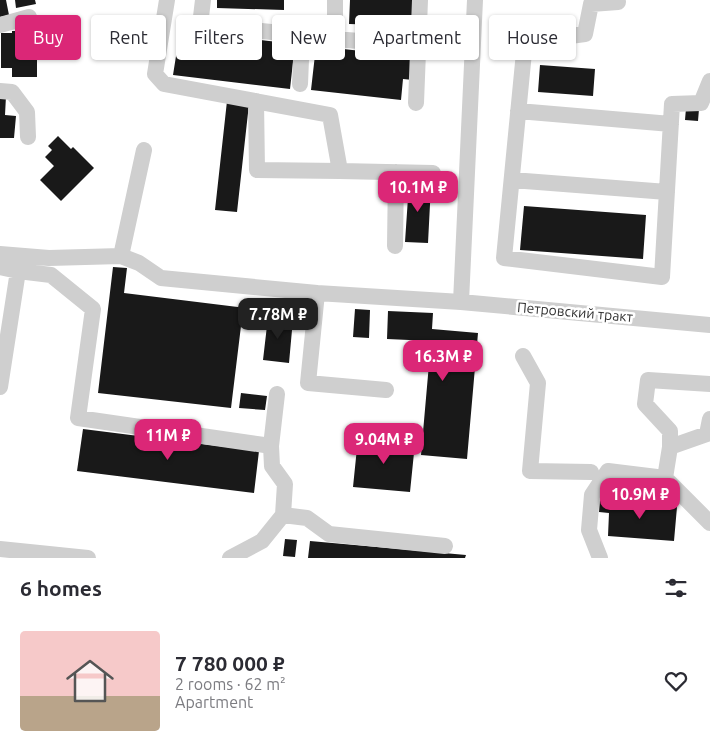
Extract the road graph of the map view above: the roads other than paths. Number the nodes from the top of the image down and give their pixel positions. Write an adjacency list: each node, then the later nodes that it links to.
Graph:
1 (167, 0): 17 (street)
2 (202, 0): 11 (street)
3 (335, 0): 7 (street)
4 (420, 0): 8 (street)
5 (475, 0): 34 (street)
6 (618, 2): 19 (street)
7 (335, 15)
8 (419, 15)
9 (15, 21): 10 (street)
10 (0, 25)
11 (272, 32)
12 (301, 60): 15 (street)
13 (418, 60): 18 (street)
14 (710, 81): 20 (street)
15 (300, 84)
16 (0, 91): 21 (street)
17 (256, 101): 23 (street); 23 (street)
18 (416, 103)
19 (518, 111): 20 (street); 26 (street)
20 (671, 124): 27 (street)
21 (28, 137)
22 (144, 150): 30 (street)
23 (340, 171): 24 (street)
24 (396, 172): 25 (street); 28 (street)
25 (433, 173)
26 (512, 180): 27 (street); 27 (street)
27 (667, 192)
28 (395, 246)
29 (0, 254): 30 (street)
30 (121, 256): 33 (street, Петровский тракт)
31 (0, 267): 32 (street)
32 (18, 271): 38 (street); 42 (street)
33 (317, 293): 34 (street, Петровский тракт); 39 (street)
34 (461, 302): 35 (street, Петровский тракт)
35 (710, 324)
36 (523, 356): 45 (street)
37 (710, 384): 43 (street)
38 (0, 387)
39 (386, 390)
40 (277, 394): 42 (street)
41 (710, 419): 43 (street)
42 (271, 446): 48 (street)
43 (670, 447): 46 (street)
44 (608, 471): 45 (street); 46 (street); 47 (street)
45 (591, 472): 47 (street)
46 (665, 478): 49 (street)
47 (592, 495): 54 (street)
48 (283, 515): 50 (street); 53 (street)
49 (710, 523)
50 (445, 546)
51 (0, 548): 52 (street)
52 (88, 558)
53 (230, 558)
54 (600, 558)

